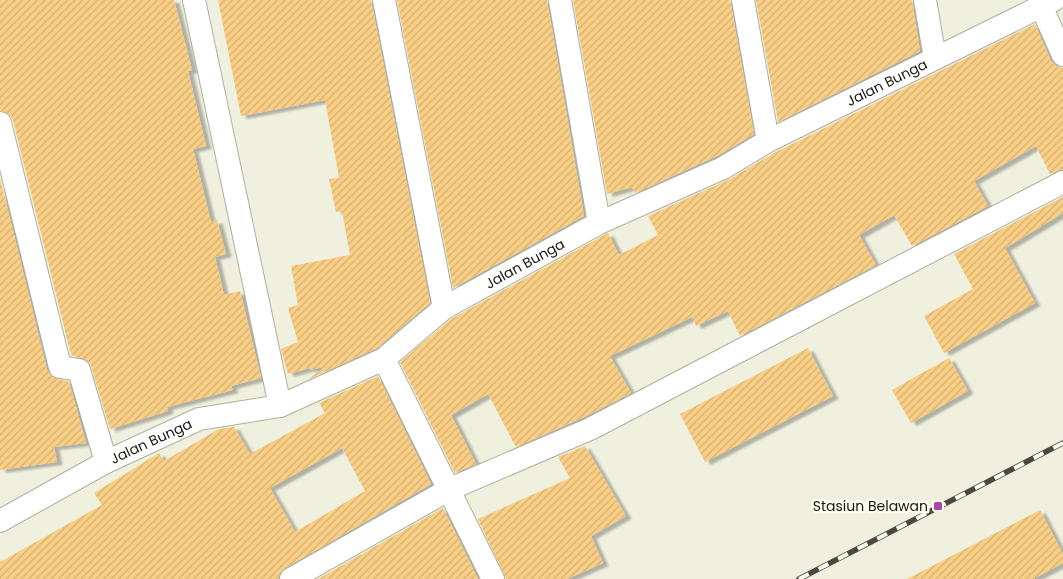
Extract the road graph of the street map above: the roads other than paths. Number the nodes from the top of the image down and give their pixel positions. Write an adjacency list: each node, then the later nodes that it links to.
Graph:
1 (194, 0): 15 (street)
2 (384, 0): 13 (street)
3 (560, 0): 12 (street)
4 (743, 0): 10 (street)
5 (925, 0): 8 (street)
6 (1048, 3): 7 (street); 8 (street, Jalan Bunga)
7 (1063, 55)
8 (935, 58): 10 (street, Jalan Bunga)
9 (0, 123): 16 (street)
10 (768, 141): 12 (street, Jalan Bunga)
11 (1063, 182): 17 (street)
12 (599, 223): 13 (street, Jalan Bunga)
13 (444, 308): 14 (street, Jalan Bunga)
14 (384, 359): 15 (street, Jalan Bunga); 17 (street)
15 (280, 406): 16 (street, Jalan Bunga)
16 (106, 462): 18 (street, Jalan Bunga)
17 (450, 490): 19 (street); 20 (street)
18 (0, 521)
19 (291, 579)
20 (493, 579)

